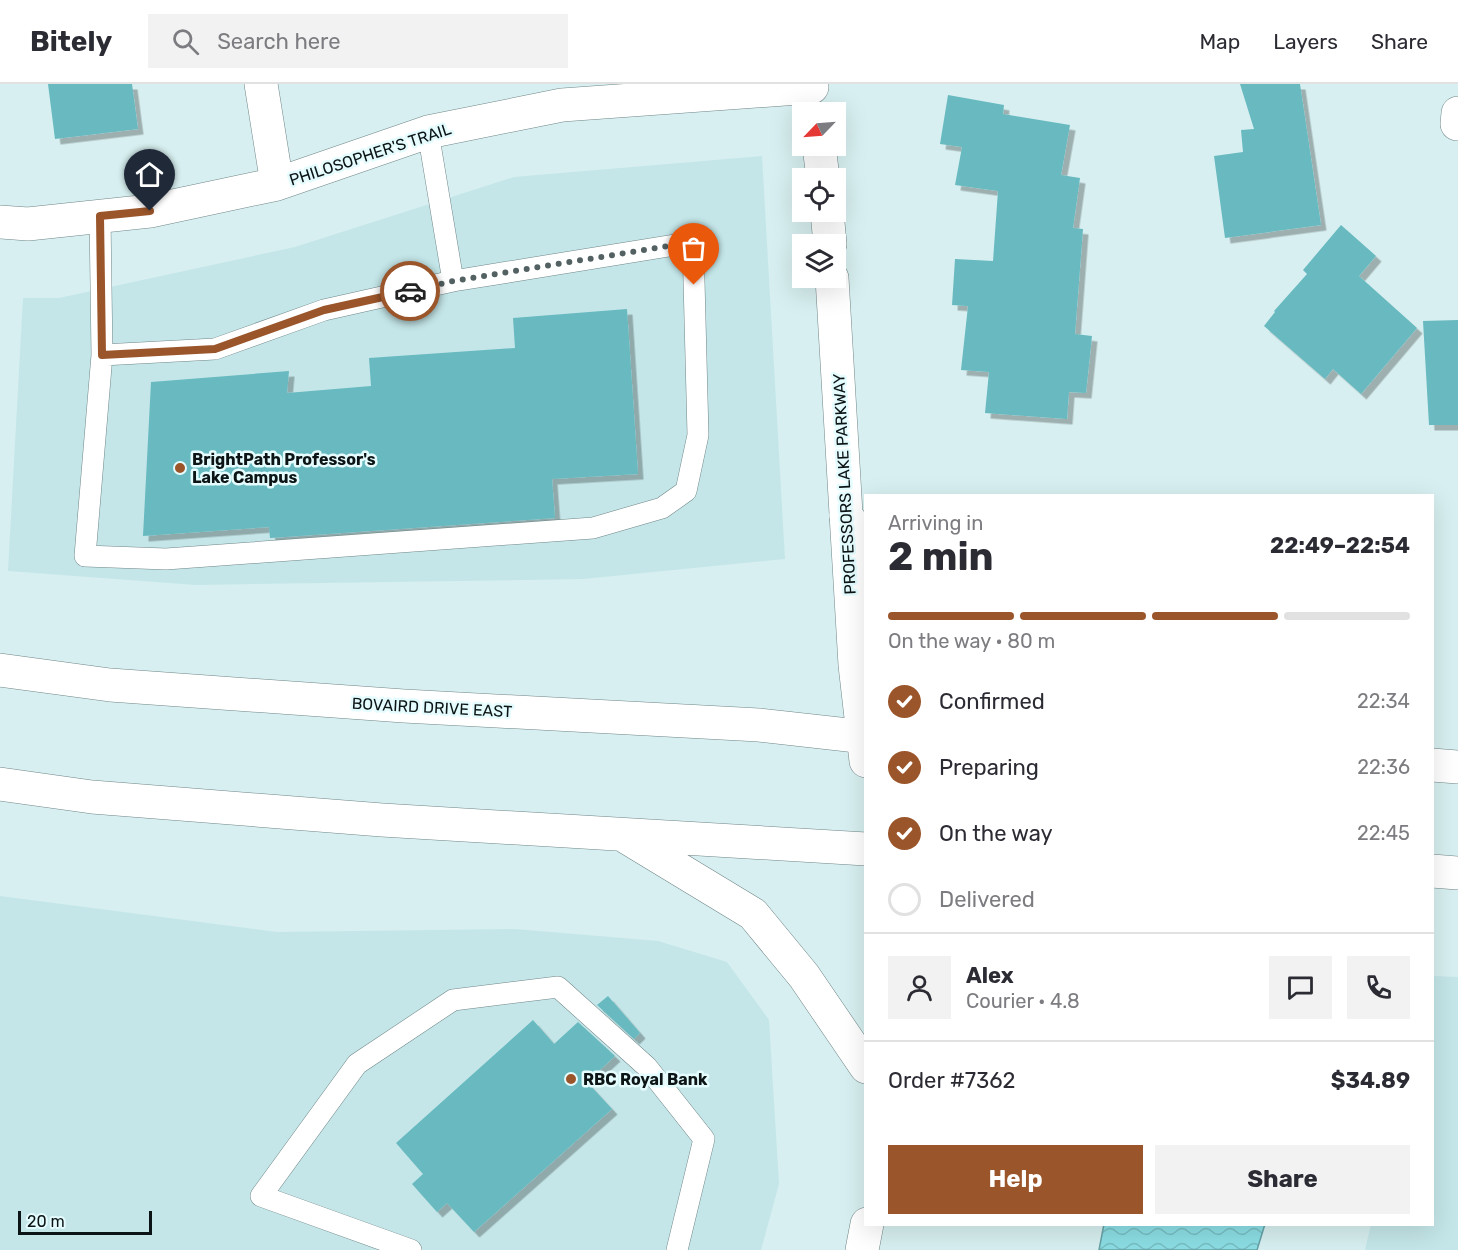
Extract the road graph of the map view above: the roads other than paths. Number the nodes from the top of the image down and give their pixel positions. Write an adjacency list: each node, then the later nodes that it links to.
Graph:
1 (261, 84): 4 (main road)
2 (813, 94): 3 (main road, PHILOSOPHER'S TRAIL)
3 (428, 132): 4 (main road, PHILOSOPHER'S TRAIL); 7 (lane)
4 (277, 184): 5 (main road, PHILOSOPHER'S TRAIL)
5 (100, 216): 6 (main road, PHILOSOPHER'S TRAIL); 9 (lane)
6 (0, 222)
7 (453, 281): 9 (lane); 9 (lane)
8 (833, 288): 10 (main road, PROFESSORS LAKE PARKWAY)
9 (102, 355)
10 (856, 528): 12 (main road, PROFESSORS LAKE PARKWAY)
11 (0, 670): 13 (main road, BOVAIRD DRIVE EAST)
12 (864, 737)
13 (864, 745)
14 (1434, 765): 15 (main road)
15 (1458, 767)
16 (0, 784): 17 (main road)
17 (622, 834): 18 (main road); 21 (main road)
18 (864, 849)
19 (1434, 871): 20 (main road)
20 (1458, 873)
21 (864, 1064)
22 (867, 1226): 25 (main road)
23 (411, 1250): 24 (lane)
24 (677, 1250)
25 (862, 1250)

